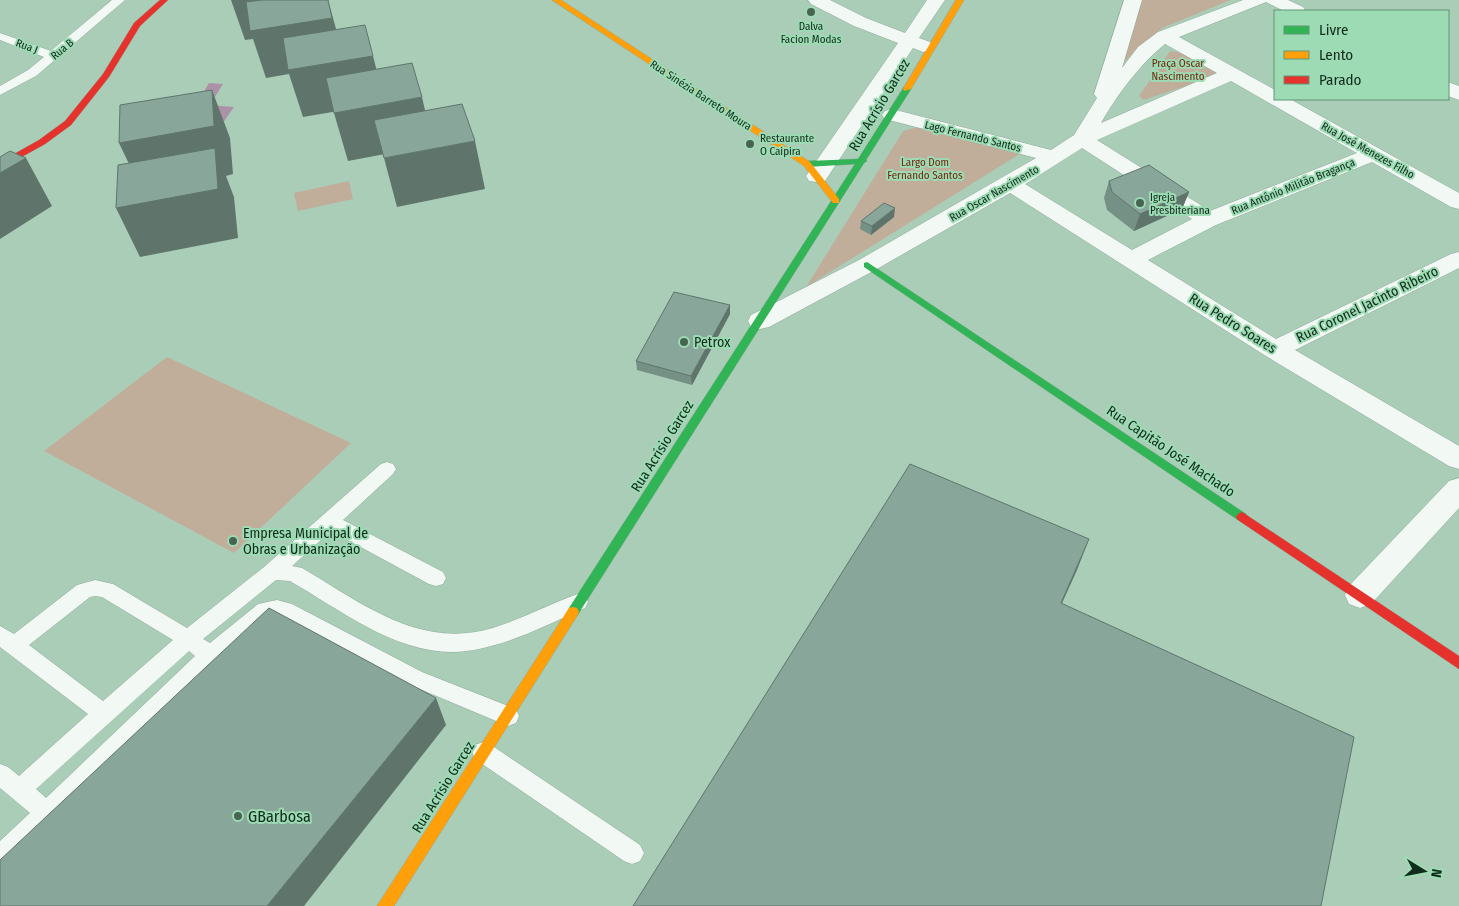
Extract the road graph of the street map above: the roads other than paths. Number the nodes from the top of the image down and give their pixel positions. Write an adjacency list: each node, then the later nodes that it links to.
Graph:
1 (119, 0): 15 (lane, Rua B)
2 (164, 0): 26 (street)
3 (556, 0): 27 (street, Rua Sinézia Barreto Moura)
4 (817, 0): 13 (street)
5 (936, 0): 13 (street)
6 (960, 0): 14 (street, Rua Acrísio Garcez)
7 (1133, 0): 20 (street)
8 (1259, 0): 12 (street)
9 (1274, 0): 10 (street)
10 (1294, 10)
11 (0, 36): 15 (lane, Rua J)
12 (1164, 36): 16 (street, Rua José Menezes Filho); 20 (street)
13 (907, 41): 14 (street); 27 (street)
14 (932, 48): 21 (street, Rua Acrísio Garcez)
15 (54, 56): 17 (lane, Rua B)
16 (1232, 74): 18 (street, Rua José Menezes Filho); 22 (street, Rua Oscar Nascimento)
17 (0, 91)
18 (1274, 97)
19 (1280, 100): 23 (street, Rua José Menezes Filho)
20 (1100, 107): 22 (street)
21 (892, 115): 24 (street, Lago Fernando Santos); 25 (street, Rua Acrísio Garcez)
22 (1082, 139): 24 (street, Rua Oscar Nascimento); 31 (street)
23 (1375, 153): 30 (street, Rua José Menezes Filho); 31 (street, Rua Antônio Militão Bragança)
24 (1055, 157): 28 (street, Rua Oscar Nascimento)
25 (863, 160): 27 (street); 29 (street, Rua Acrísio Garcez)
26 (0, 166)
27 (817, 168): 29 (street, Rua Sinézia Barreto Moura)
28 (1010, 184): 32 (street, Rua Pedro Soares); 34 (street, Rua Oscar Nascimento)
29 (836, 201): 35 (street, Rua Acrísio Garcez)
30 (1459, 202)
31 (1208, 220): 32 (street, Rua Antônio Militão Bragança)
32 (1132, 259): 36 (street, Rua Pedro Soares)
33 (1459, 259): 36 (street, Rua Coronel Jacinto Ribeiro)
34 (867, 265): 35 (street, Rua Oscar Nascimento); 43 (street, Rua Capitão José Machado)
35 (760, 321): 44 (street, Rua Acrísio Garcez)
36 (1275, 350): 37 (street, Rua Pedro Soares)
37 (1459, 459)
38 (387, 469): 40 (lane)
39 (1459, 489): 43 (street)
40 (329, 521): 41 (lane); 42 (lane)
41 (270, 573): 44 (lane); 45 (lane)
42 (436, 578)
43 (1360, 595): 48 (street, Rua Capitão José Machado)
44 (583, 600): 50 (street, Rua Acrísio Garcez)
45 (188, 639): 46 (lane); 47 (lane); 49 (lane)
46 (7, 640): 49 (lane)
47 (210, 654): 50 (lane); 54 (lane)
48 (1459, 662)
49 (104, 714): 53 (lane)
50 (508, 716): 51 (street, Rua Acrísio Garcez)
51 (483, 752): 55 (lane); 57 (street, Rua Acrísio Garcez)
52 (0, 774): 53 (lane)
53 (20, 789): 54 (lane)
54 (46, 812): 56 (lane)
55 (632, 853)
56 (0, 857)
57 (386, 906)

